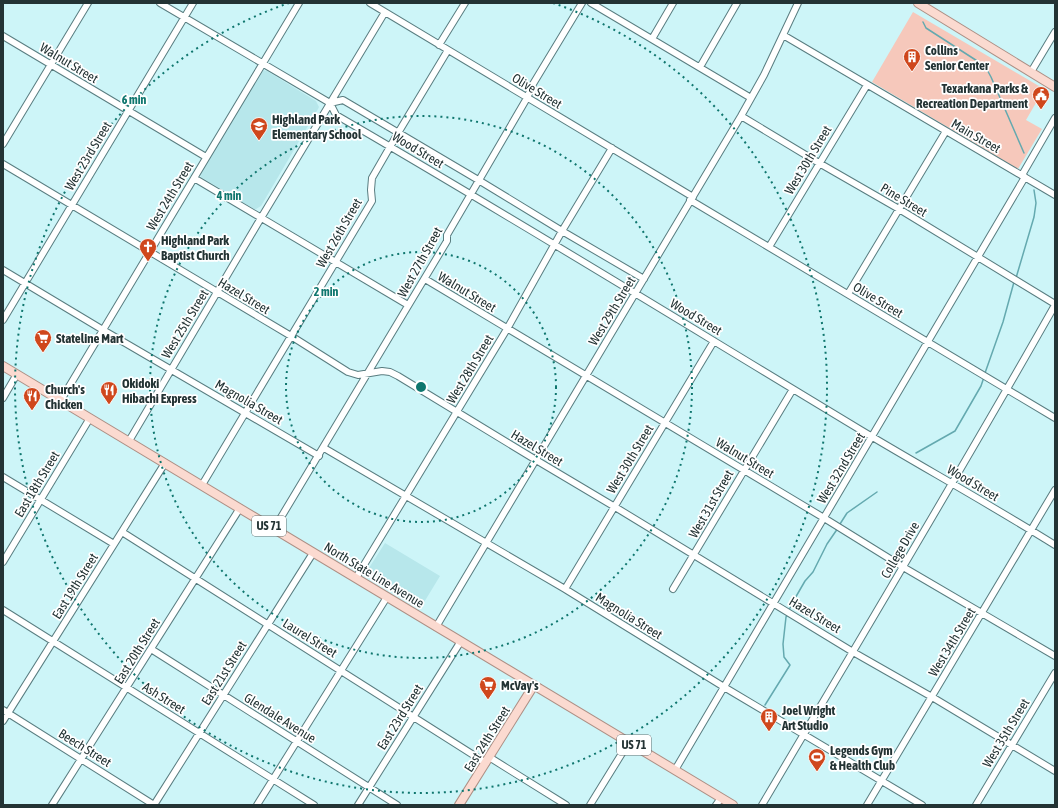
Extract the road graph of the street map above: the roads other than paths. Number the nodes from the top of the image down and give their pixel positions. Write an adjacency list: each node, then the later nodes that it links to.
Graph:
1 (88, 3): 22 (street)
2 (160, 3): 14 (street, Wood Street)
3 (193, 3): 14 (street, West 23rd Street)
4 (299, 3): 21 (street, West 24th Street)
5 (370, 3): 13 (street, Olive Street)
6 (465, 3): 19 (street)
7 (582, 3): 27 (street, West 27th Street)
8 (591, 3): 18 (street)
9 (673, 3): 18 (street)
10 (737, 3): 23 (street)
11 (798, 3): 16 (street, West 29th Street)
12 (918, 3): 24 (main road)
13 (384, 12): 19 (street, Olive Street); 29 (street, West 25th Street)
14 (184, 18): 21 (street, Wood Street); 30 (street, West 23rd Street)
15 (1055, 32): 24 (street)
16 (783, 35): 25 (street, Main Street); 28 (street, West 29th Street)
17 (3, 36): 22 (street, Walnut Street)
18 (652, 39): 23 (street)
19 (439, 45): 20 (street, Olive Street)
20 (448, 50): 27 (street, Olive Street); 34 (street, West 26th Street)
21 (262, 64): 29 (street, Wood Street); 38 (street, West 24th Street)
22 (51, 65): 30 (street, Walnut Street); 35 (street)
23 (700, 67): 28 (street)
24 (1031, 72): 26 (main road)
25 (866, 85): 33 (street, Main Street); 39 (street, West 30th Street)
26 (1055, 87)
27 (527, 98): 37 (street, Olive Street); 43 (street, West 27th Street)
28 (751, 98): 31 (street, West 29th Street)
29 (330, 103): 34 (street, Wood Street); 36 (street, Wood Street); 49 (street, West 25th Street)
30 (128, 111): 38 (street, Walnut Street); 47 (street, West 23rd Street)
31 (741, 116): 39 (street, Pine Street); 46 (street, West 29th Street)
32 (1055, 118): 41 (street, West 32nd Street)
33 (946, 131): 41 (street, Main Street); 48 (street)
34 (398, 133): 36 (street, West 26th Street); 43 (street, Wood Street)
35 (3, 144)
36 (390, 146): 44 (street, Wood Street); 55 (street, West 26th Street)
37 (612, 148): 46 (street, Olive Street); 50 (street, West 28th Street)
38 (206, 157): 42 (street, West 24th Street)
39 (819, 163): 48 (street, Pine Street); 52 (street, West 30th Street)
40 (3, 164): 47 (street, Hazel Street)
41 (1023, 176): 45 (street, Main Street); 54 (street, West 32nd Street)
42 (194, 178): 49 (street); 53 (street, West 24th Street)
43 (480, 181): 44 (street, West 27th Street); 50 (street, Wood Street)
44 (471, 195): 51 (street, Wood Street); 57 (street, West 27th Street)
45 (1055, 195)
46 (692, 198): 52 (street, Olive Street); 58 (street, West 29th Street)
47 (72, 205): 53 (street, Hazel Street); 59 (street, West 23rd Street)
48 (899, 209): 54 (street, Pine Street); 62 (street)
49 (261, 218): 55 (street); 60 (street, West 25th Street)
50 (562, 232): 51 (street, West 28th Street); 58 (street, Wood Street)
51 (555, 245): 61 (street, Wood Street); 66 (street, West 28th Street)
52 (769, 247): 62 (street, Olive Street)
53 (149, 252): 60 (street, Hazel Street); 67 (street, West 24th Street)
54 (978, 257): 64 (street, Pine Street); 70 (street, West 32nd Street)
55 (335, 262): 63 (street); 68 (street, West 26th Street)
56 (3, 270): 59 (street, Magnolia Street)
57 (425, 279): 63 (street, West 27th Street); 66 (street, Walnut Street)
58 (644, 279): 61 (street, West 29th Street)
59 (25, 282): 65 (street, West 23rd Street); 67 (street, Magnolia Street)
60 (217, 292): 68 (street, Hazel Street); 72 (street, West 25th Street)
61 (635, 293): 69 (street, Wood Street); 75 (street, West 29th Street)
62 (848, 294): 70 (street, Olive Street)
63 (408, 305): 73 (street, West 27th Street)
64 (1055, 305): 77 (street, College Drive)
65 (3, 320)
66 (507, 329): 75 (street, Walnut Street); 80 (street, West 28th Street)
67 (103, 330): 72 (street, Magnolia Street); 79 (street, West 24th Street)
68 (291, 336): 73 (street, Hazel Street); 81 (street, West 26th Street)
69 (714, 341): 76 (street, Wood Street); 84 (street, West 30th Street)
70 (928, 342): 77 (street, Olive Street); 85 (street, West 32nd Street)
71 (3, 366): 74 (main road, North State Line Avenue / US 71)
72 (171, 369): 81 (street, Magnolia Street); 86 (street, West 25th Street)
73 (368, 373): 80 (street, Hazel Street); 87 (street, West 27th Street)
74 (17, 374): 78 (street); 79 (main road, North State Line Avenue / US 71)
75 (586, 376): 84 (street, Walnut Street); 89 (street, West 29th Street)
76 (793, 389): 85 (street, Wood Street); 91 (street, West 31st Street)
77 (1007, 390): 83 (street, Olive Street); 93 (street, College Drive)
78 (3, 398)
79 (60, 400): 82 (main road, North State Line Avenue / US 71)
80 (456, 412): 89 (street, Hazel Street); 96 (street, West 28th Street)
81 (245, 413): 88 (street, Magnolia Street); 94 (street, West 26th Street)
82 (90, 418): 86 (main road, North State Line Avenue / US 71); 97 (street, East 18th Street)
83 (1055, 418)
84 (665, 423): 91 (street, Walnut Street); 98 (street, West 30th Street)
85 (872, 437): 93 (street, Wood Street); 100 (street, West 32nd Street)
86 (129, 442): 90 (main road, North State Line Avenue / US 71)
87 (324, 448): 88 (street, West 27th Street); 96 (street, Magnolia Street)
88 (319, 456): 101 (street, West 27th Street)
89 (536, 460): 98 (street, Hazel Street); 104 (street, West 29th Street)
90 (165, 463): 94 (main road, North State Line Avenue / US 71); 103 (street, East 19th Street)
91 (744, 470): 100 (street, Walnut Street); 108 (street, West 31st Street)
92 (3, 477): 97 (street)
93 (952, 483): 102 (street, Wood Street); 110 (street, College Drive)
94 (202, 485): 99 (main road, North State Line Avenue / US 71)
95 (1055, 490): 102 (street, West 34th Street)
96 (406, 496): 104 (street, Magnolia Street); 112 (street, West 28th Street)
97 (40, 500): 105 (street); 109 (street, East 18th Street)
98 (615, 506): 108 (street, Hazel Street); 113 (street, West 30th Street)
99 (240, 508): 101 (main road, North State Line Avenue / US 71); 111 (street, East 20th Street)
100 (824, 518): 110 (street, Walnut Street); 116 (street, West 32nd Street)
101 (274, 529): 107 (main road, North State Line Avenue / US 71)
102 (1031, 530): 106 (street, Wood Street); 118 (street, West 34th Street)
103 (122, 532): 105 (street, East 19th Street); 111 (street, Laurel Street)
104 (486, 543): 113 (street, Magnolia Street); 120 (street, West 29th Street)
105 (114, 544): 121 (street, East 19th Street)
106 (1055, 545)
107 (313, 552): 112 (main road, North State Line Avenue / US 71); 119 (street, East 21st Street)
108 (694, 555): 114 (street, West 31st Street); 116 (street, Hazel Street)
109 (3, 562)
110 (903, 567): 118 (street, Walnut Street); 124 (street, College Drive)
111 (196, 578): 119 (street, Laurel Street); 123 (street, East 20th Street)
112 (356, 578): 115 (main road, North State Line Avenue / US 71)
113 (565, 589): 130 (street, Magnolia Street)
114 (673, 589)
115 (387, 597): 120 (main road, North State Line Avenue / US 71); 126 (street)
116 (774, 603): 124 (street, Hazel Street); 130 (street, West 32nd Street)
117 (3, 610): 121 (street, Ash Street)
118 (982, 613): 125 (street, Walnut Street); 132 (street, West 34th Street)
119 (268, 624): 126 (street, Laurel Street); 131 (street, East 21st Street)
120 (436, 627): 122 (main road, North State Line Avenue / US 71)
121 (53, 641): 129 (street, Ash Street); 133 (street, East 19th Street)
122 (461, 641): 128 (main road, North State Line Avenue / US 71); 134 (street, East 23rd Street)
123 (151, 649): 129 (street, East 20th Street); 131 (street, Glendale Avenue)
124 (853, 652): 132 (street, Hazel Street); 137 (street, College Drive)
125 (1055, 656)
126 (341, 671): 134 (street, Laurel Street); 138 (street)
127 (1055, 673): 140 (street, West 35th Street)
128 (534, 685): 139 (main road, North State Line Avenue / US 71); 142 (main road, East 24th Street)
129 (127, 687): 136 (street, Ash Street); 141 (street, East 20th Street)
130 (724, 687): 137 (street, Magnolia Street); 143 (street, West 32nd Street)
131 (224, 695): 136 (street, East 21st Street); 138 (street, Glendale Avenue)
132 (932, 697): 140 (street, Hazel Street); 146 (street, West 34th Street)
133 (6, 712): 135 (street, East 19th Street); 141 (street, Beech Street)
134 (413, 717): 142 (street, Laurel Street); 147 (street, East 23rd Street)
135 (3, 721)
136 (200, 733): 145 (street, Ash Street); 150 (street, East 21st Street)
137 (804, 735): 146 (street, Magnolia Street); 159 (street, College Drive)
138 (297, 741): 145 (street); 147 (street, Glendale Avenue)
139 (629, 742): 143 (main road, North State Line Avenue / US 71); 157 (street)
140 (1012, 745): 144 (street, Hazel Street); 162 (street, West 35th Street)
141 (81, 759): 149 (street, East 20th Street); 150 (street, Beech Street)
142 (487, 760): 155 (main road, East 24th Street); 156 (street, Laurel Street)
143 (675, 770): 148 (main road, North State Line Avenue / US 71)
144 (1055, 771)
145 (273, 779): 151 (street); 152 (street, Ash Street)
146 (882, 781): 160 (street, West 34th Street); 161 (street, Magnolia Street)
147 (369, 787): 153 (street, East 23rd Street); 154 (street, Glendale Avenue)
148 (719, 801): 158 (main road, North State Line Avenue / US 71)
149 (52, 805)
150 (154, 805)
151 (257, 805)
152 (314, 805)
153 (358, 805)
154 (398, 805)
155 (459, 805)
156 (566, 805)
157 (590, 805)
158 (733, 805)
159 (762, 805)
160 (867, 805)
161 (922, 805)
162 (976, 805)

